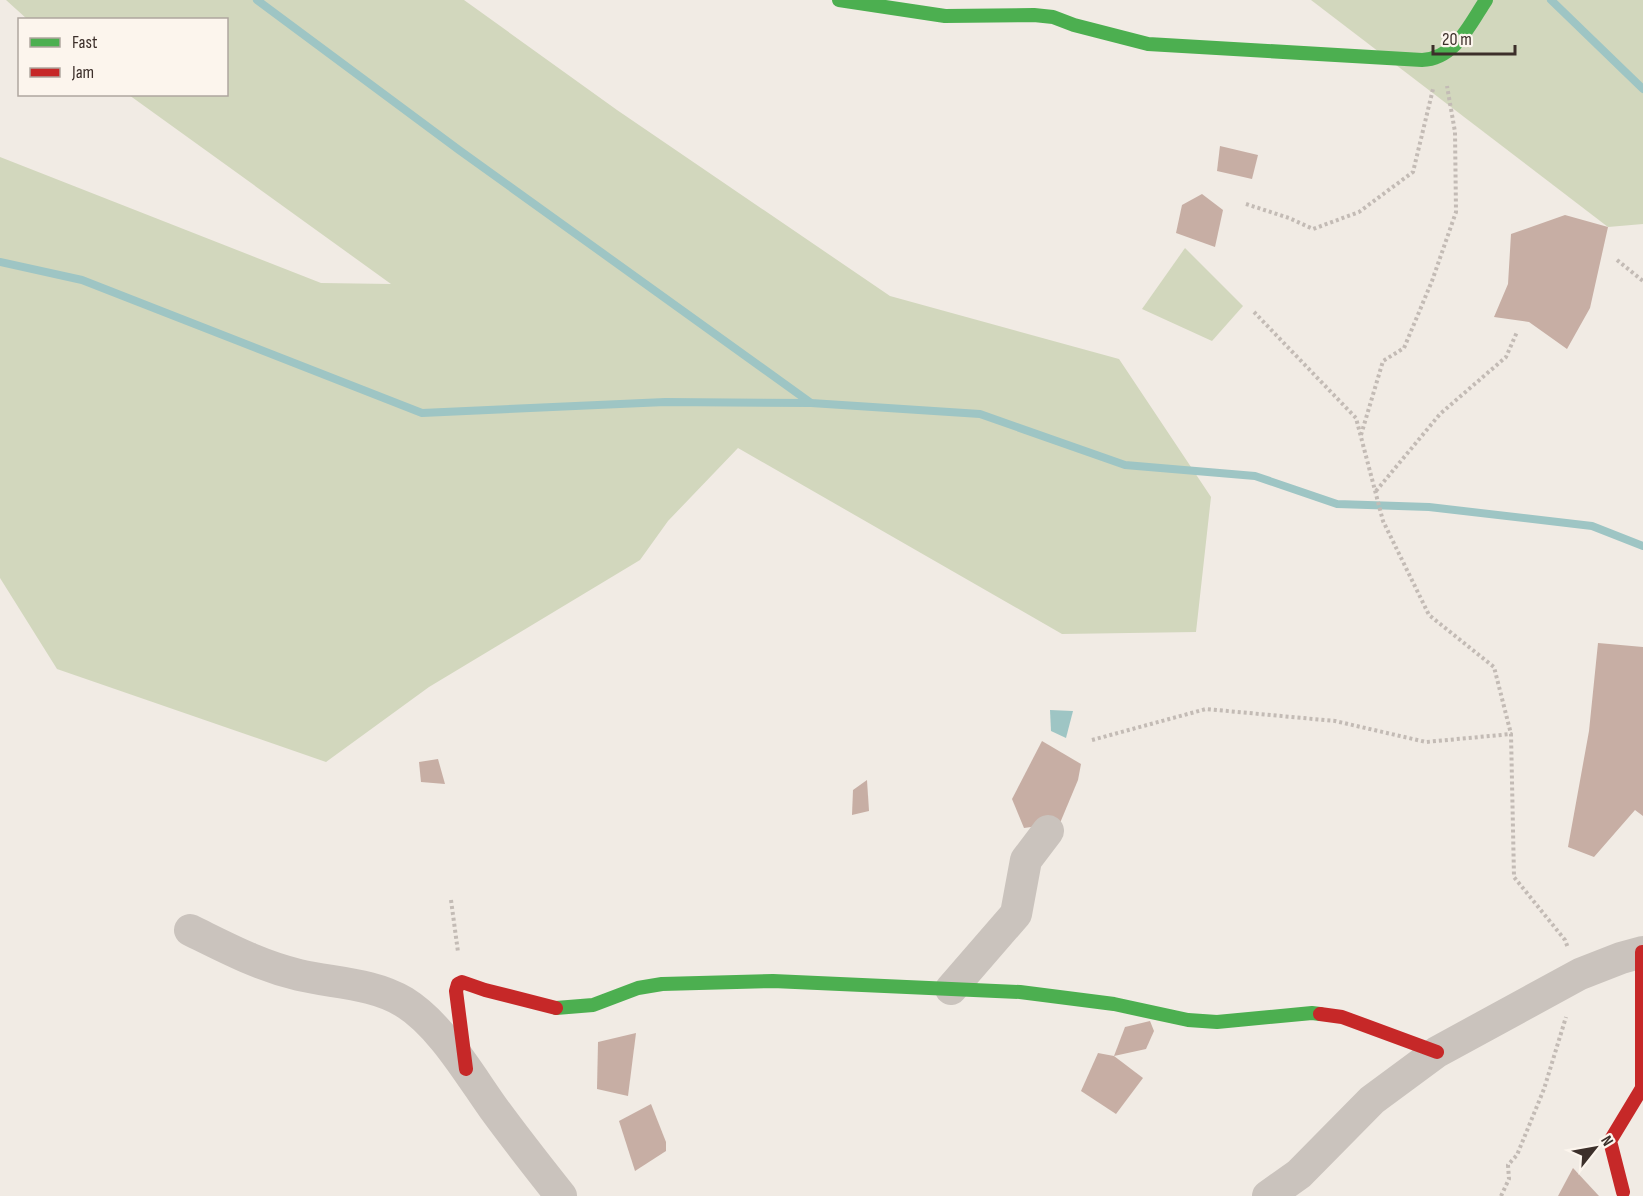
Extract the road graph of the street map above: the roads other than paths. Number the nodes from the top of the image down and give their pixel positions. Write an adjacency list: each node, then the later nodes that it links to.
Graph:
1 (839, 0): 2 (street)
2 (1486, 0)
3 (1048, 831): 6 (street)
4 (190, 930): 8 (street)
5 (1642, 952): 7 (street); 9 (street)
6 (951, 989): 7 (street); 8 (street)
7 (1437, 1052): 11 (street)
8 (466, 1069): 10 (street)
9 (1623, 1192)
10 (561, 1196)
11 (1268, 1196)

